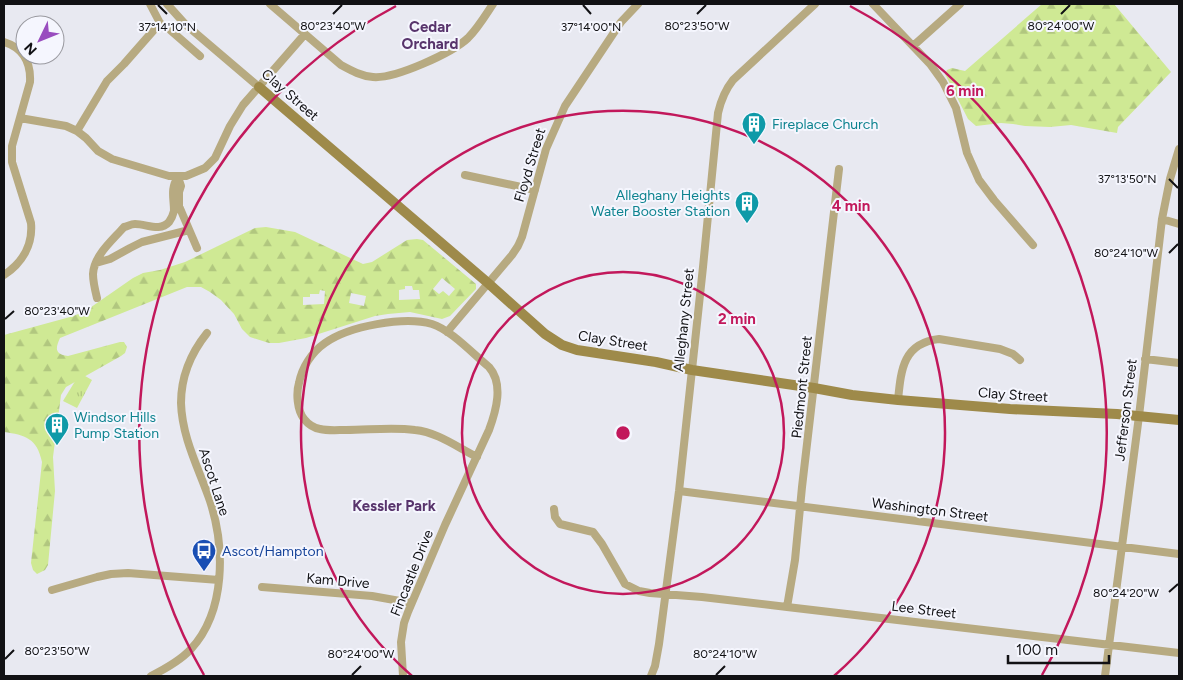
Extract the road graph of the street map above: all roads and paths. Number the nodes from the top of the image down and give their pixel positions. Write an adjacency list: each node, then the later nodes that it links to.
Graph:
1 (150, 4): 9 (street)
2 (167, 4): 14 (street, Clay Street)
3 (270, 4): 10 (street)
4 (493, 4): 10 (street)
5 (638, 4): 21 (street, Floyd Street)
6 (815, 4): 36 (street, Alleghany Street)
7 (873, 4): 12 (street)
8 (960, 4): 12 (street)
9 (160, 23): 13 (street); 16 (street)
10 (305, 34): 14 (street)
11 (4, 42): 15 (street)
12 (913, 46): 25 (street)
13 (200, 56)
14 (259, 86): 20 (street); 29 (street, Clay Street)
15 (20, 118): 16 (street); 28 (street)
16 (77, 131): 20 (street)
17 (1179, 149): 22 (street, Jefferson Street)
18 (839, 169): 37 (street, Piedmont Street)
19 (465, 175): 21 (street)
20 (178, 177): 24 (street); 27 (street)
21 (535, 190): 29 (street, Floyd Street)
22 (1162, 218): 23 (street); 33 (street, Jefferson Street)
23 (1179, 224)
24 (189, 230): 26 (street); 27 (street)
25 (1032, 245)
26 (197, 248)
27 (96, 263): 30 (street)
28 (4, 275)
29 (488, 283): 31 (street, Floyd Street); 36 (street, Clay Street)
30 (97, 298)
31 (447, 332): 41 (street, Fincastle Drive); 41 (street, Fincastle Drive)
32 (207, 333): 47 (street, Ascot Lane)
33 (1145, 359): 35 (street); 39 (street, Jefferson Street)
34 (1020, 360): 38 (street)
35 (1179, 364)
36 (692, 370): 37 (street, Clay Street); 42 (street, Alleghany Street)
37 (814, 388): 38 (street, Clay Street); 43 (street, Piedmont Street)
38 (898, 400): 39 (street, Clay Street)
39 (1139, 416): 40 (street, Clay Street); 45 (street, Jefferson Street)
40 (1179, 420)
41 (477, 457): 51 (street, Fincastle Drive)
42 (679, 491): 43 (street, Washington Street); 50 (street, Alleghany Street)
43 (800, 506): 45 (street, Washington Street); 52 (street, Piedmont Street)
44 (554, 509): 50 (street, Lee Street)
45 (1121, 546): 46 (street, Washington Street); 53 (street, Jefferson Street)
46 (1179, 554)
47 (219, 580): 49 (street); 55 (street, Ascot Lane)
48 (262, 587): 51 (street, Kam Drive)
49 (52, 590)
50 (665, 594): 52 (street, Lee Street); 57 (street, Alleghany Street)
51 (411, 604): 56 (street, Fincastle Drive)
52 (788, 607): 53 (street, Lee Street)
53 (1108, 644): 54 (street, Lee Street); 58 (street, Jefferson Street)
54 (1179, 653)
55 (150, 676)
56 (403, 676)
57 (651, 676)
58 (1105, 676)

